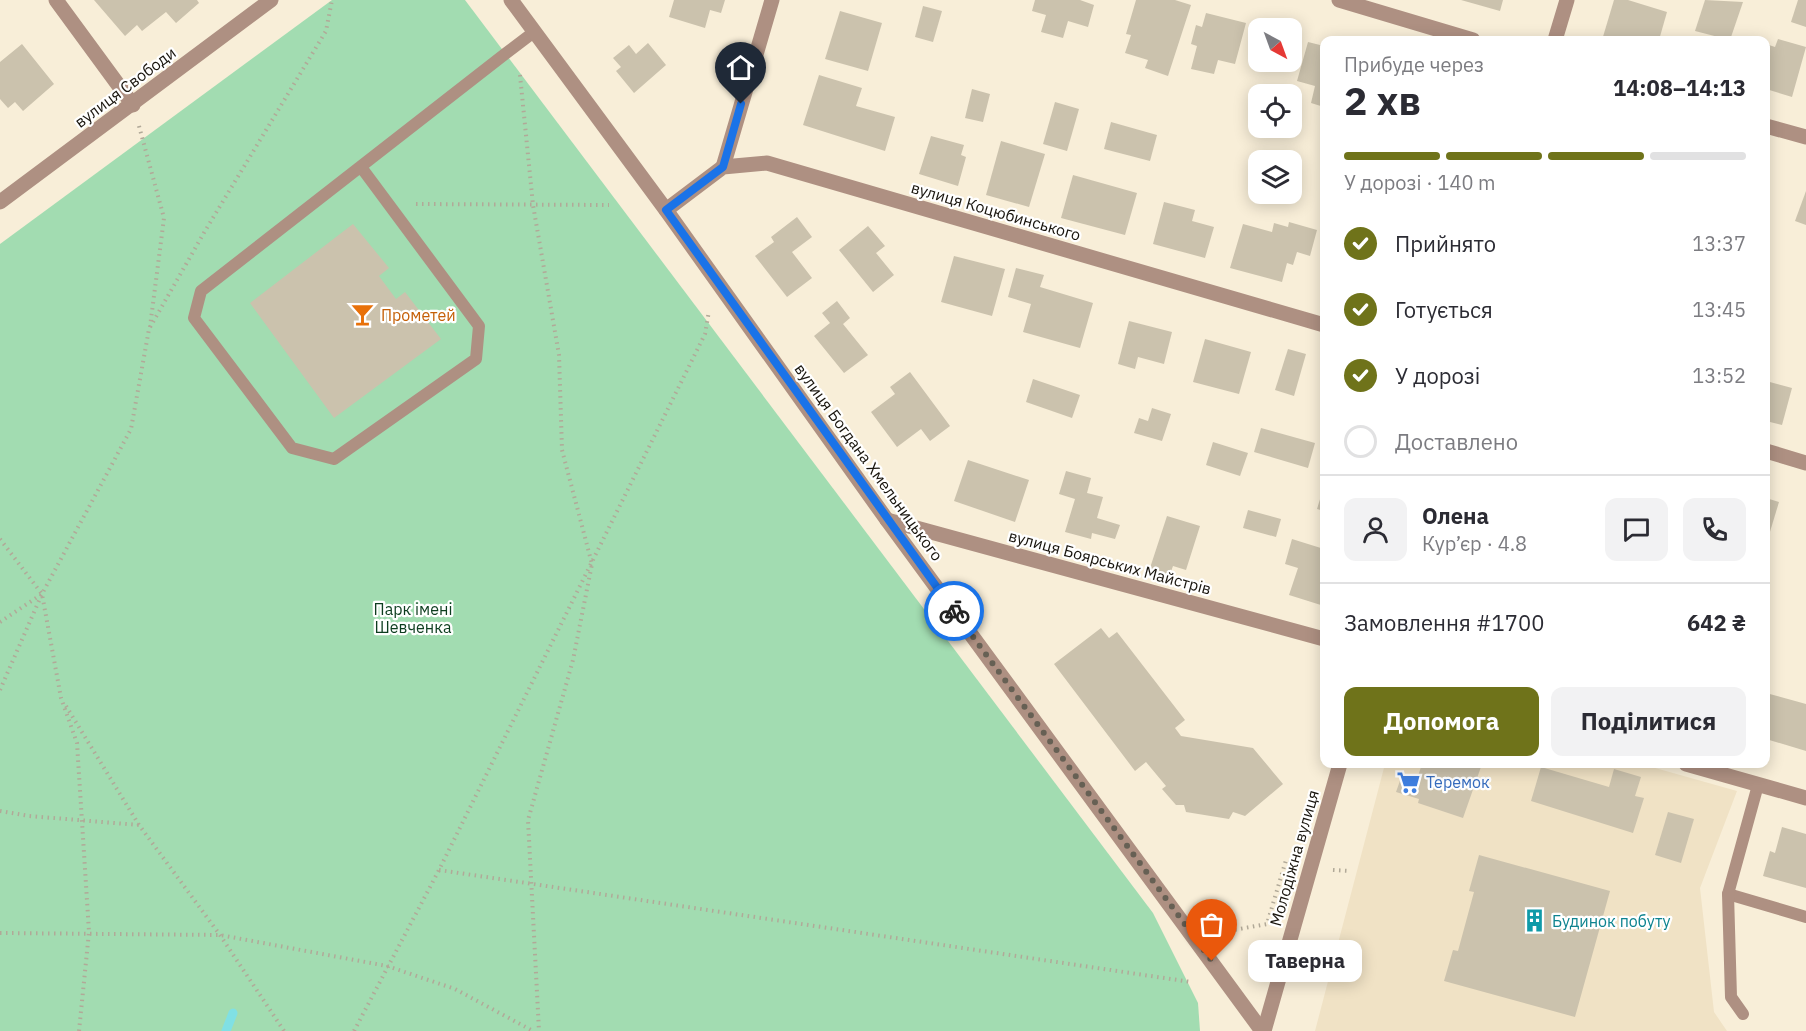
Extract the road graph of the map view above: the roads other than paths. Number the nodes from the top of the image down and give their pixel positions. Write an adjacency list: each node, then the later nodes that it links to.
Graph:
1 (56, 0): 10 (street)
2 (271, 0): 10 (street, вулиця Свободи)
3 (511, 0): 7 (street, вулиця Богдана Хмельницького)
4 (772, 0): 14 (street)
5 (1339, 0): 8 (street)
6 (1567, 0): 9 (street)
7 (534, 32): 13 (lane); 16 (street, вулиця Богдана Хмельницького)
8 (1460, 36)
9 (1556, 36)
10 (133, 105): 15 (street, вулиця Свободи)
11 (1770, 127): 12 (street)
12 (1806, 138)
13 (361, 167): 13 (lane)
14 (723, 167): 16 (street); 17 (street, вулиця Коцюбинського)
15 (0, 202)
16 (666, 210): 20 (street, вулиця Богдана Хмельницького)
17 (1320, 324)
18 (1770, 452): 19 (street)
19 (1806, 463)
20 (887, 520): 21 (street, вулиця Боярських Майстрів); 29 (street, вулиця Богдана Хмельницького)
21 (1320, 638)
22 (1339, 768): 29 (street, Молодіжна вулиця)
23 (1700, 768): 24 (street)
24 (1758, 785): 25 (street); 26 (lane)
25 (1806, 798)
26 (1728, 894): 27 (lane); 28 (lane)
27 (1806, 917)
28 (1743, 1014)
29 (1263, 1031)

